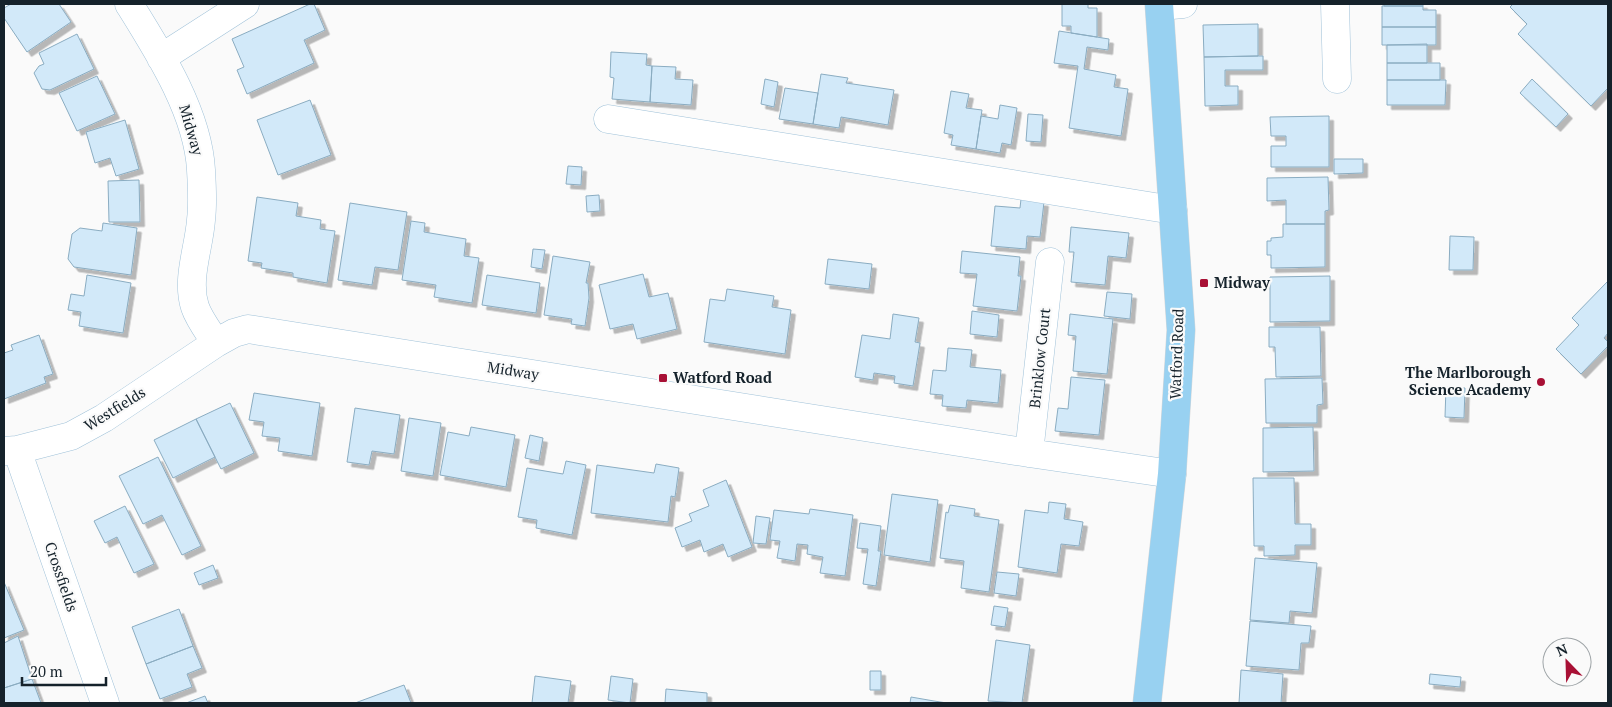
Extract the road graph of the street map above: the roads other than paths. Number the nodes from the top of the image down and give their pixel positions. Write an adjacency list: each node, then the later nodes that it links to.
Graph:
1 (129, 4): 5 (street, Midway)
2 (245, 4): 5 (street)
3 (1168, 4): 8 (main road, Watford Road)
4 (1335, 4): 6 (street)
5 (161, 58): 10 (street, Midway)
6 (1337, 79)
7 (608, 119): 8 (street)
8 (1173, 210): 13 (main road, Watford Road)
9 (1050, 262): 12 (street, Brinklow Court)
10 (216, 343): 11 (street, Westfields); 12 (street, Midway)
11 (10, 451): 14 (street, Crossfields)
12 (1029, 453): 13 (street, Midway)
13 (1172, 474): 15 (main road, Watford Road)
14 (104, 703)
15 (1147, 703)

